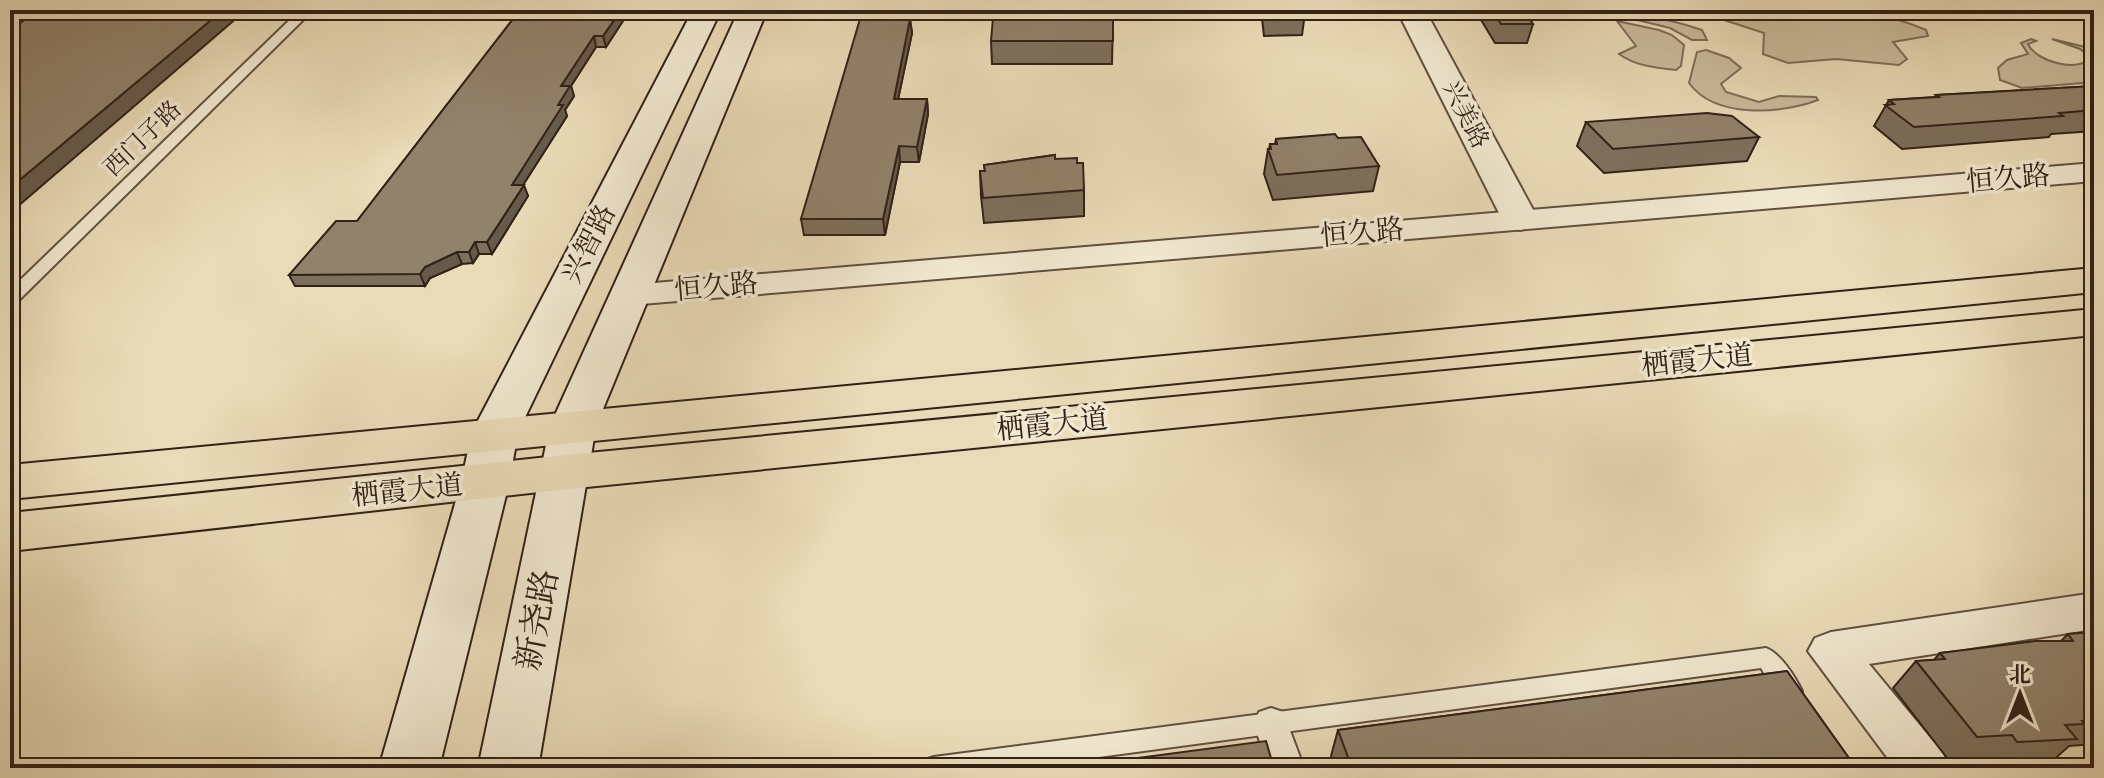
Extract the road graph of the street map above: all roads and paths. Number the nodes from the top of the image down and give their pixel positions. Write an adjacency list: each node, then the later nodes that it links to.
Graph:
1 (307, 10): 9 (lane, 西门子路)
2 (707, 10): 12 (main road, 兴智路)
3 (753, 10): 8 (main road, 兴智路)
4 (1411, 10): 6 (main road, 兴美路)
5 (2094, 172): 6 (street, 恒久路)
6 (1520, 219): 8 (street, 恒久路)
7 (2094, 280): 11 (main road, 栖霞大道)
8 (630, 295): 11 (main road, 兴智路)
9 (10, 299)
10 (2094, 322): 11 (main road, 栖霞大道)
11 (570, 449): 12 (main road, 栖霞大道); 19 (main road, 新尧路)
12 (490, 458): 13 (main road, 栖霞大道); 14 (main road, 栖霞大道); 18 (main road)
13 (10, 482)
14 (10, 532)
15 (2094, 611): 22 (street)
16 (1801, 707): 17 (lane)
17 (1271, 723): 20 (lane); 21 (street)
18 (409, 768)
19 (508, 768)
20 (934, 768)
21 (1286, 768)
22 (1925, 768)

